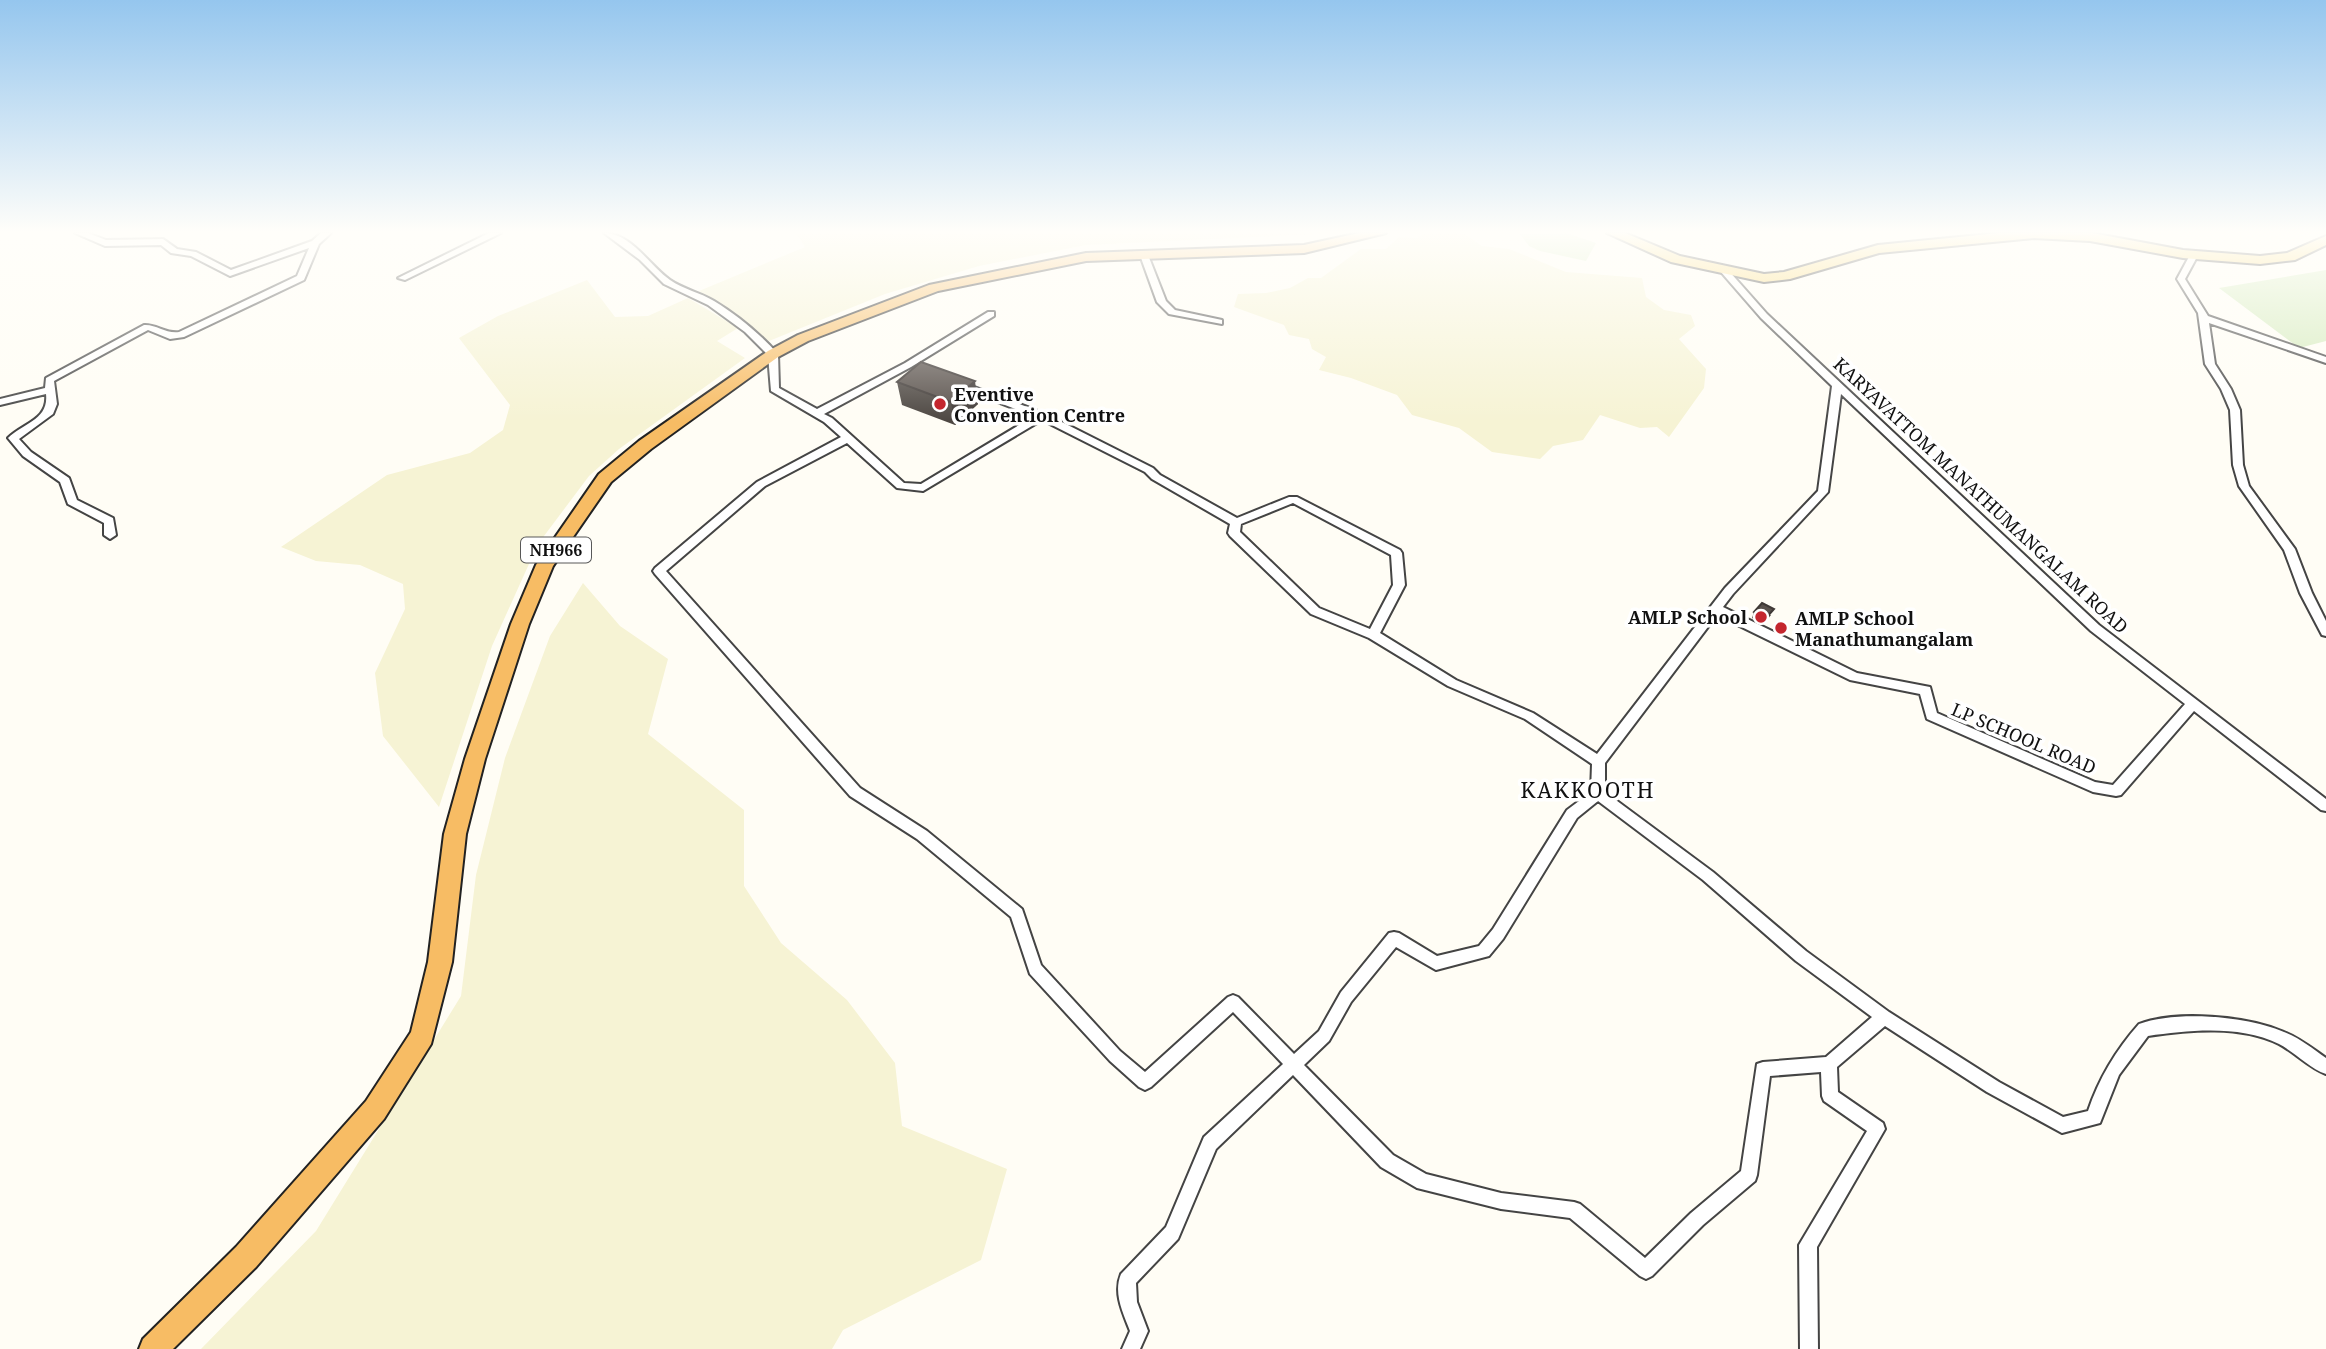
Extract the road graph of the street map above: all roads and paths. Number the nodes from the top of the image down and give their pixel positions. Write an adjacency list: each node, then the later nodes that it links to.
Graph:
1 (263, 296): 16 (street)
2 (696, 296): 10 (street)
3 (913, 296): 10 (highway, NH966)
4 (1160, 296): 9 (street)
5 (1746, 296): 15 (street, KARYAVATTOM MANATHUMANGALAM ROAD)
6 (2191, 296): 8 (street)
7 (990, 314): 12 (street)
8 (2204, 318): 11 (street); 26 (street)
9 (1219, 322)
10 (773, 354): 18 (street); 36 (highway, NH966)
11 (2326, 360)
12 (908, 365): 13 (street); 18 (street)
13 (920, 370)
14 (955, 383): 19 (street)
15 (1837, 385): 25 (street); 28 (street, KARYAVATTOM MANATHUMANGALAM ROAD)
16 (51, 390): 17 (street); 20 (street)
17 (0, 402)
18 (816, 414): 21 (street)
19 (1042, 416): 21 (street); 23 (street)
20 (13, 438): 22 (street); 24 (street)
21 (848, 438): 34 (street)
22 (0, 443)
23 (1236, 522): 27 (street); 27 (street)
24 (110, 535)
25 (1716, 609): 28 (street, LP SCHOOL ROAD); 29 (street)
26 (2326, 632)
27 (1373, 635): 29 (street)
28 (2193, 704): 31 (street, KARYAVATTOM MANATHUMANGALAM ROAD)
29 (1599, 762): 30 (street)
30 (1598, 794): 32 (street); 34 (street)
31 (2326, 806)
32 (1884, 1017): 33 (street); 35 (street)
33 (1829, 1064): 34 (street); 38 (street)
34 (1294, 1066): 37 (street)
35 (2326, 1067)
36 (153, 1349)
37 (1131, 1349)
38 (1809, 1349)

